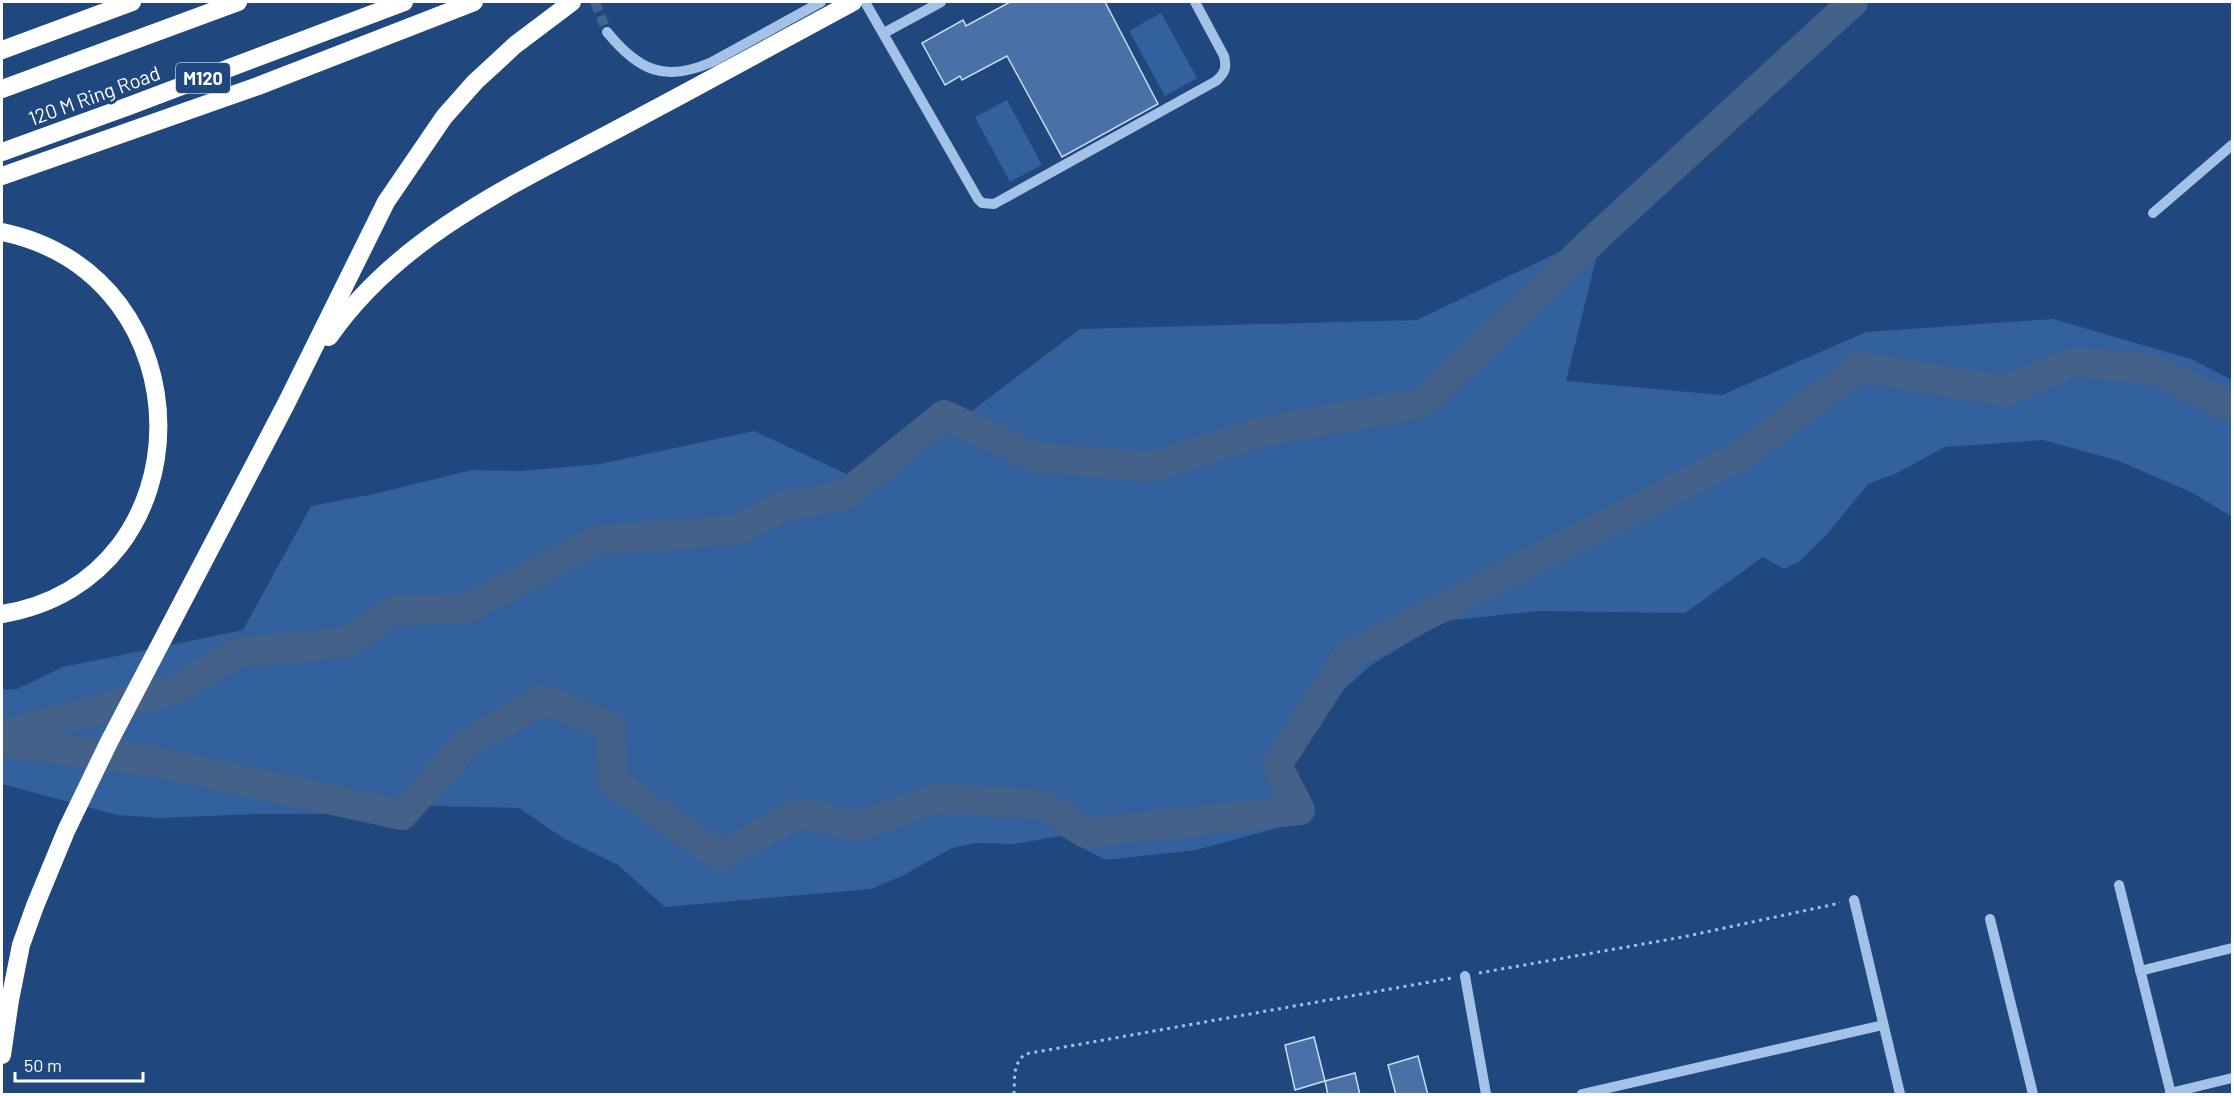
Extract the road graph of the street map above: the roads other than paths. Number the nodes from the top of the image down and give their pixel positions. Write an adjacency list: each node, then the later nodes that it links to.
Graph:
1 (132, 2): 13 (highway)
2 (238, 2): 14 (highway, 120 M Ring Road)
3 (404, 2): 16 (highway, 120 M Ring Road / M120)
4 (474, 2): 17 (highway)
5 (572, 2): 20 (highway)
6 (821, 2): 11 (street)
7 (853, 2): 20 (highway)
8 (865, 2): 12 (street)
9 (941, 2): 12 (street)
10 (1195, 2): 12 (street)
11 (607, 32)
12 (884, 33)
13 (2, 50)
14 (2, 89)
15 (2232, 144): 18 (street)
16 (2, 152)
17 (2, 176)
18 (2153, 213)
19 (2, 232): 21 (highway)
20 (286, 404): 29 (highway)
21 (2, 614)
22 (2119, 885): 26 (street)
23 (1854, 900): 28 (street)
24 (1990, 919): 35 (street)
25 (2232, 948): 26 (street)
26 (2140, 971): 31 (street)
27 (1465, 976): 32 (street)
28 (1883, 1025): 33 (street); 34 (street)
29 (2, 1055)
30 (2232, 1078): 31 (street)
31 (2171, 1094)
32 (1486, 1095)
33 (1582, 1095)
34 (1900, 1095)
35 (2033, 1095)

